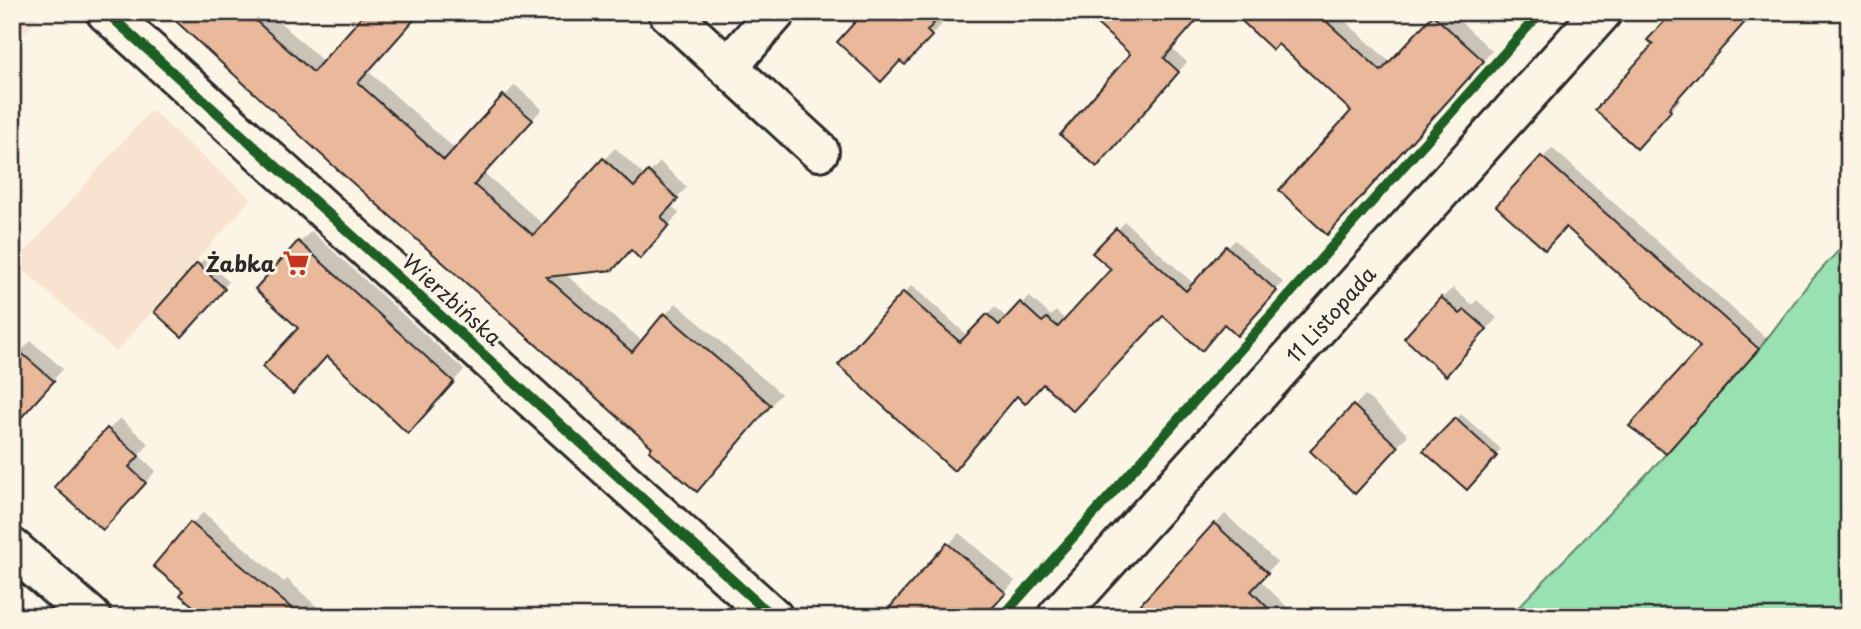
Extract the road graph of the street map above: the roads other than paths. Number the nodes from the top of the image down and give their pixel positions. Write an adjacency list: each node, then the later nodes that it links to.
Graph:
1 (106, 12): 9 (street, Wierzbińska)
2 (668, 12): 5 (street)
3 (776, 12): 5 (street)
4 (1602, 12): 10 (street, 11 Listopada)
5 (728, 67): 6 (street)
6 (819, 151)
7 (12, 548): 8 (street)
8 (91, 617)
9 (773, 617)
10 (1056, 617)

